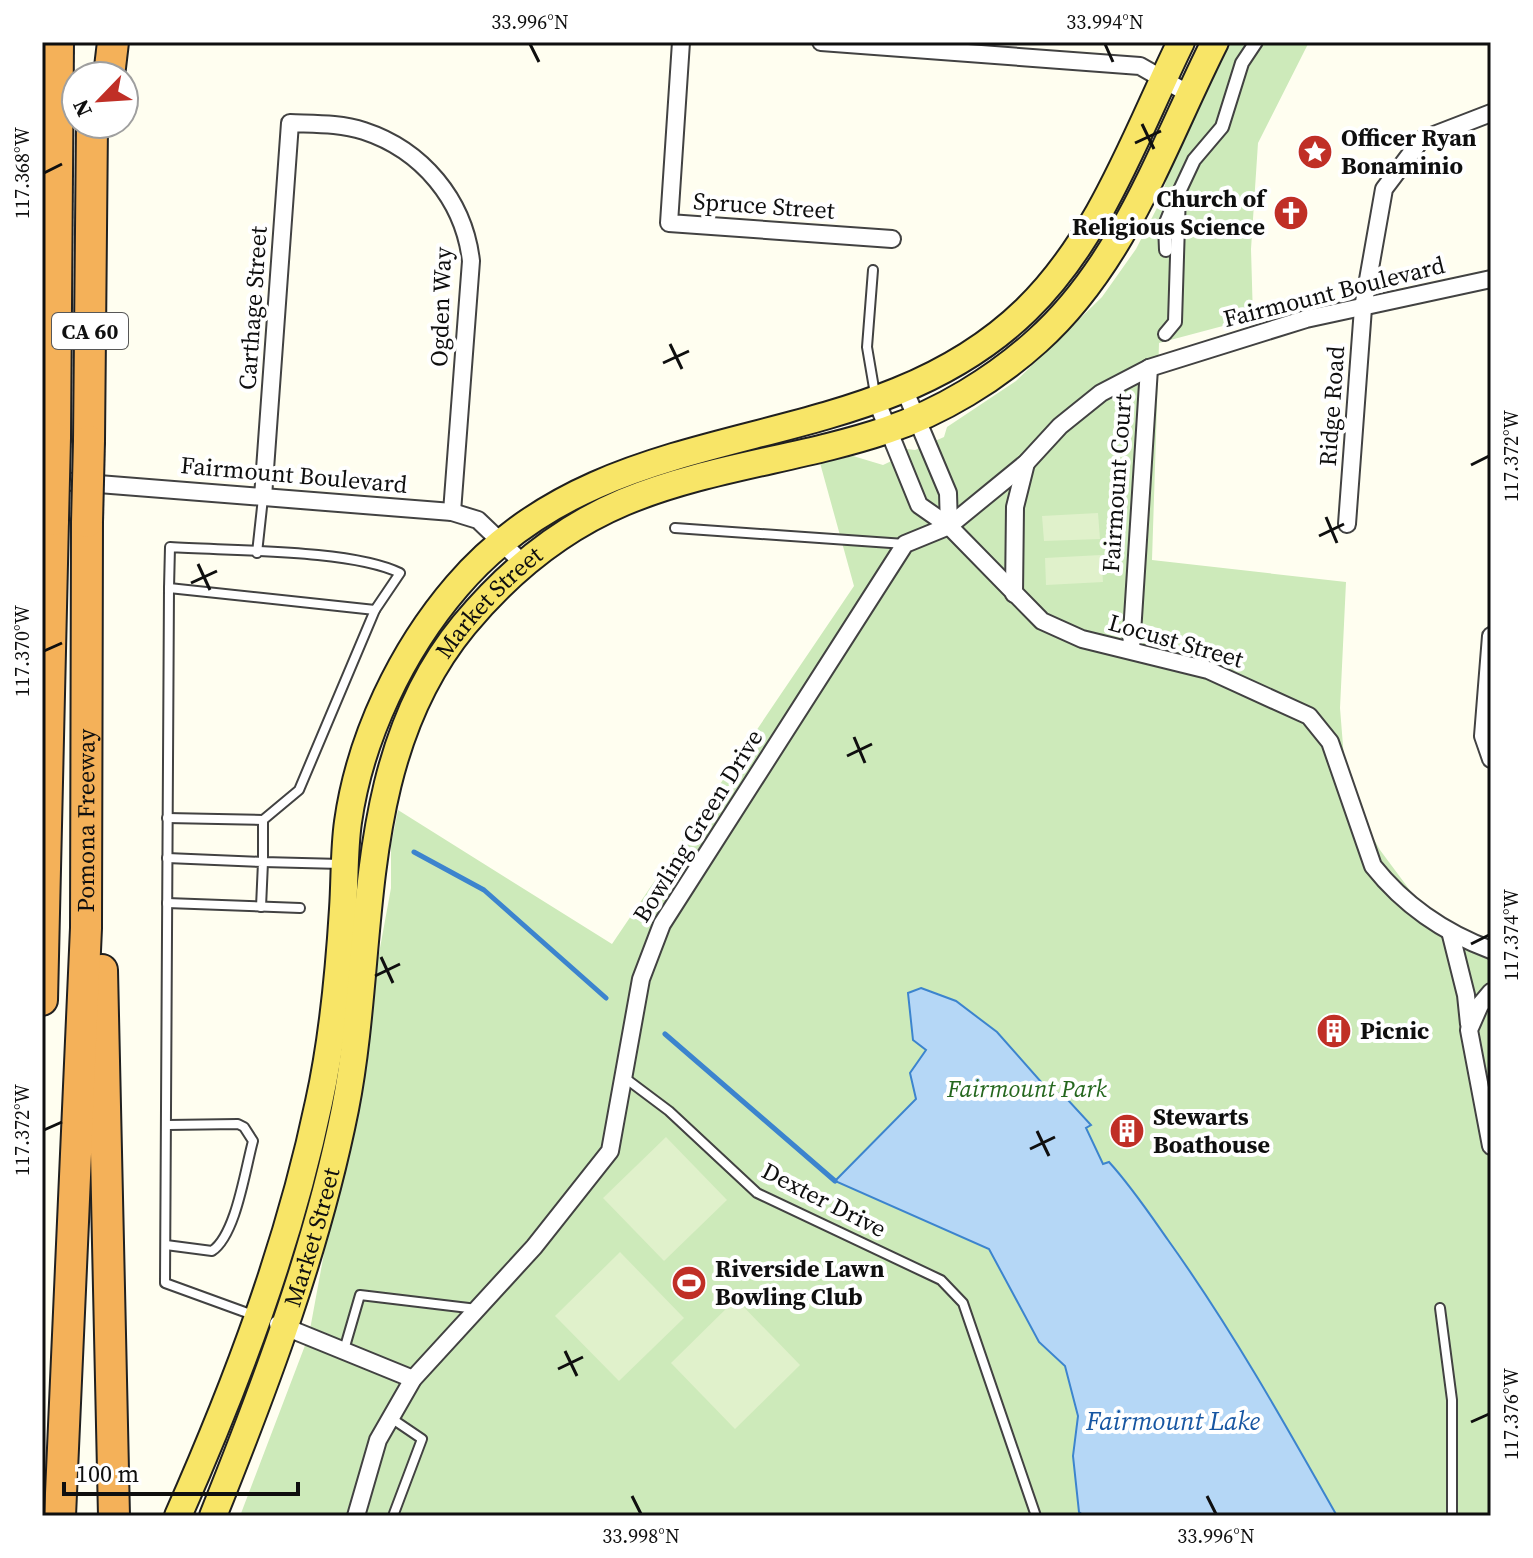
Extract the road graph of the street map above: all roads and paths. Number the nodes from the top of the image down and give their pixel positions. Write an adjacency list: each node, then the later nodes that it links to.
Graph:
1 (49, 42): 14 (highway)
2 (58, 42): 14 (highway, Pomona Freeway / CA 60)
3 (681, 42): 17 (street, Spruce Street)
4 (821, 42): 8 (street)
5 (1181, 42): 8 (main road, Market Street)
6 (1215, 42): 9 (main road, Market Street)
7 (1256, 42): 15 (street)
8 (1164, 77): 9 (street); 24 (main road, Market Street)
9 (1189, 94): 26 (main road, Market Street)
10 (1491, 113): 21 (street, Ridge Road)
11 (290, 123): 30 (street, Carthage Street); 31 (street, Ogden Way)
12 (92, 140): 16 (highway, Pomona Freeway / CA 60)
13 (101, 140): 16 (highway)
14 (59, 147): 54 (highway, Pomona Freeway / CA 60, bridge)
15 (1179, 192): 18 (street); 22 (street)
16 (91, 220): 53 (highway, Pomona Freeway / CA 60, bridge)
17 (892, 239)
18 (1166, 250)
19 (873, 270): 25 (lane)
20 (1491, 279): 21 (street, Fairmount Boulevard)
21 (1363, 308): 23 (street, Fairmount Boulevard); 32 (street, Ridge Road)
22 (1165, 334)
23 (1149, 368): 28 (street, Fairmount Boulevard); 43 (street, Fairmount Court)
24 (905, 391): 25 (main road, Market Street); 26 (street)
25 (877, 402): 27 (street); 35 (main road, Market Street)
26 (916, 418): 27 (main road, Market Street); 33 (street)
27 (888, 430): 33 (street); 38 (main road, Market Street)
28 (1026, 463): 33 (street, Fairmount Boulevard); 40 (street)
29 (42, 479): 30 (street, Fairmount Boulevard)
30 (263, 497): 31 (street, Fairmount Boulevard); 37 (lane)
31 (452, 512): 35 (street, Fairmount Boulevard)
32 (1347, 524)
33 (949, 526): 36 (street, Fairmount Boulevard); 40 (street, Locust Street)
34 (675, 528): 36 (lane, Fairmount Boulevard)
35 (503, 542): 38 (street, Fairmount Boulevard); 49 (main road, Market Street)
36 (905, 544): 60 (street, Bowling Green Drive)
37 (257, 553): 39 (lane); 41 (lane)
38 (523, 563): 67 (main road, Market Street)
39 (169, 588): 41 (lane); 45 (lane)
40 (1014, 594): 43 (street, Locust Street)
41 (375, 610): 46 (lane)
42 (1491, 636): 44 (street)
43 (1131, 649): 55 (street, Locust Street)
44 (1491, 759)
45 (167, 818): 46 (lane); 47 (lane)
46 (263, 820): 48 (lane)
47 (167, 858): 48 (lane); 50 (lane)
48 (263, 862): 49 (lane); 51 (lane)
49 (345, 864): 66 (main road, Market Street)
50 (167, 903): 51 (lane); 61 (lane)
51 (261, 907): 52 (lane)
52 (300, 908)
53 (86, 928): 71 (highway); 72 (highway, Pomona Freeway / CA 60)
54 (43, 932): 58 (highway, Pomona Freeway / CA 60)
55 (1451, 935): 56 (street, Locust Street); 59 (street)
56 (1491, 950)
57 (1491, 992): 59 (street)
58 (42, 1000)
59 (1469, 1030): 62 (street)
60 (625, 1078): 65 (street, Bowling Green Drive); 77 (lane, Dexter Drive)
61 (168, 1125): 63 (lane); 63 (lane)
62 (1491, 1146)
63 (166, 1245): 66 (lane)
64 (1440, 1308): 78 (lane)
65 (477, 1309): 68 (lane); 69 (street, Bowling Green Drive)
66 (257, 1317): 67 (street); 73 (main road, Market Street)
67 (284, 1326): 68 (street); 74 (main road, Market Street)
68 (344, 1350): 69 (street)
69 (413, 1379): 70 (street, Bowling Green Drive)
70 (391, 1418): 75 (street, Bowling Green Drive); 76 (lane)
71 (116, 1508)
72 (60, 1516)
73 (178, 1516)
74 (213, 1516)
75 (356, 1516)
76 (393, 1516)
77 (1036, 1516)
78 (1452, 1516)

